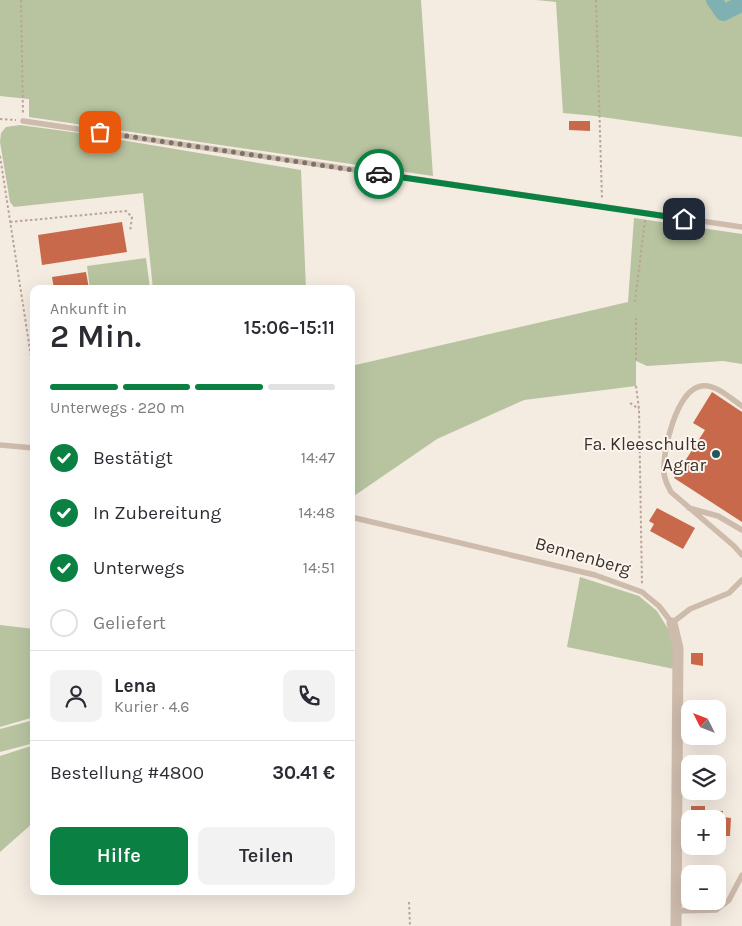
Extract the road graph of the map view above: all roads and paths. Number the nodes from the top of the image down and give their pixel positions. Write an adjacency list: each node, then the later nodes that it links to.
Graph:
1 (22, 0): 4 (path)
2 (596, 0): 6 (path)
3 (0, 119): 4 (path)
4 (23, 121): 6 (lane)
5 (0, 156): 8 (path)
6 (602, 206): 7 (lane)
7 (646, 213): 9 (lane); 11 (path)
8 (10, 222): 10 (path); 13 (path)
9 (742, 227)
10 (130, 232)
11 (635, 302)
12 (636, 318): 14 (path)
13 (30, 350)
14 (636, 360)
15 (636, 386): 18 (path)
16 (630, 403): 18 (path)
17 (742, 406): 21 (lane)
18 (640, 409): 26 (path)
19 (0, 445): 20 (lane)
20 (30, 448)
21 (689, 508): 23 (lane); 24 (lane)
22 (355, 518): 26 (lane, Bennenberg)
23 (742, 530)
24 (742, 555)
25 (742, 580): 27 (lane)
26 (642, 592): 27 (lane, Bennenberg)
27 (672, 623): 30 (street, Bennenberg)
28 (742, 875): 30 (lane)
29 (409, 902): 31 (path)
30 (677, 911): 32 (street, Bennenberg)
31 (410, 926)
32 (676, 926)

